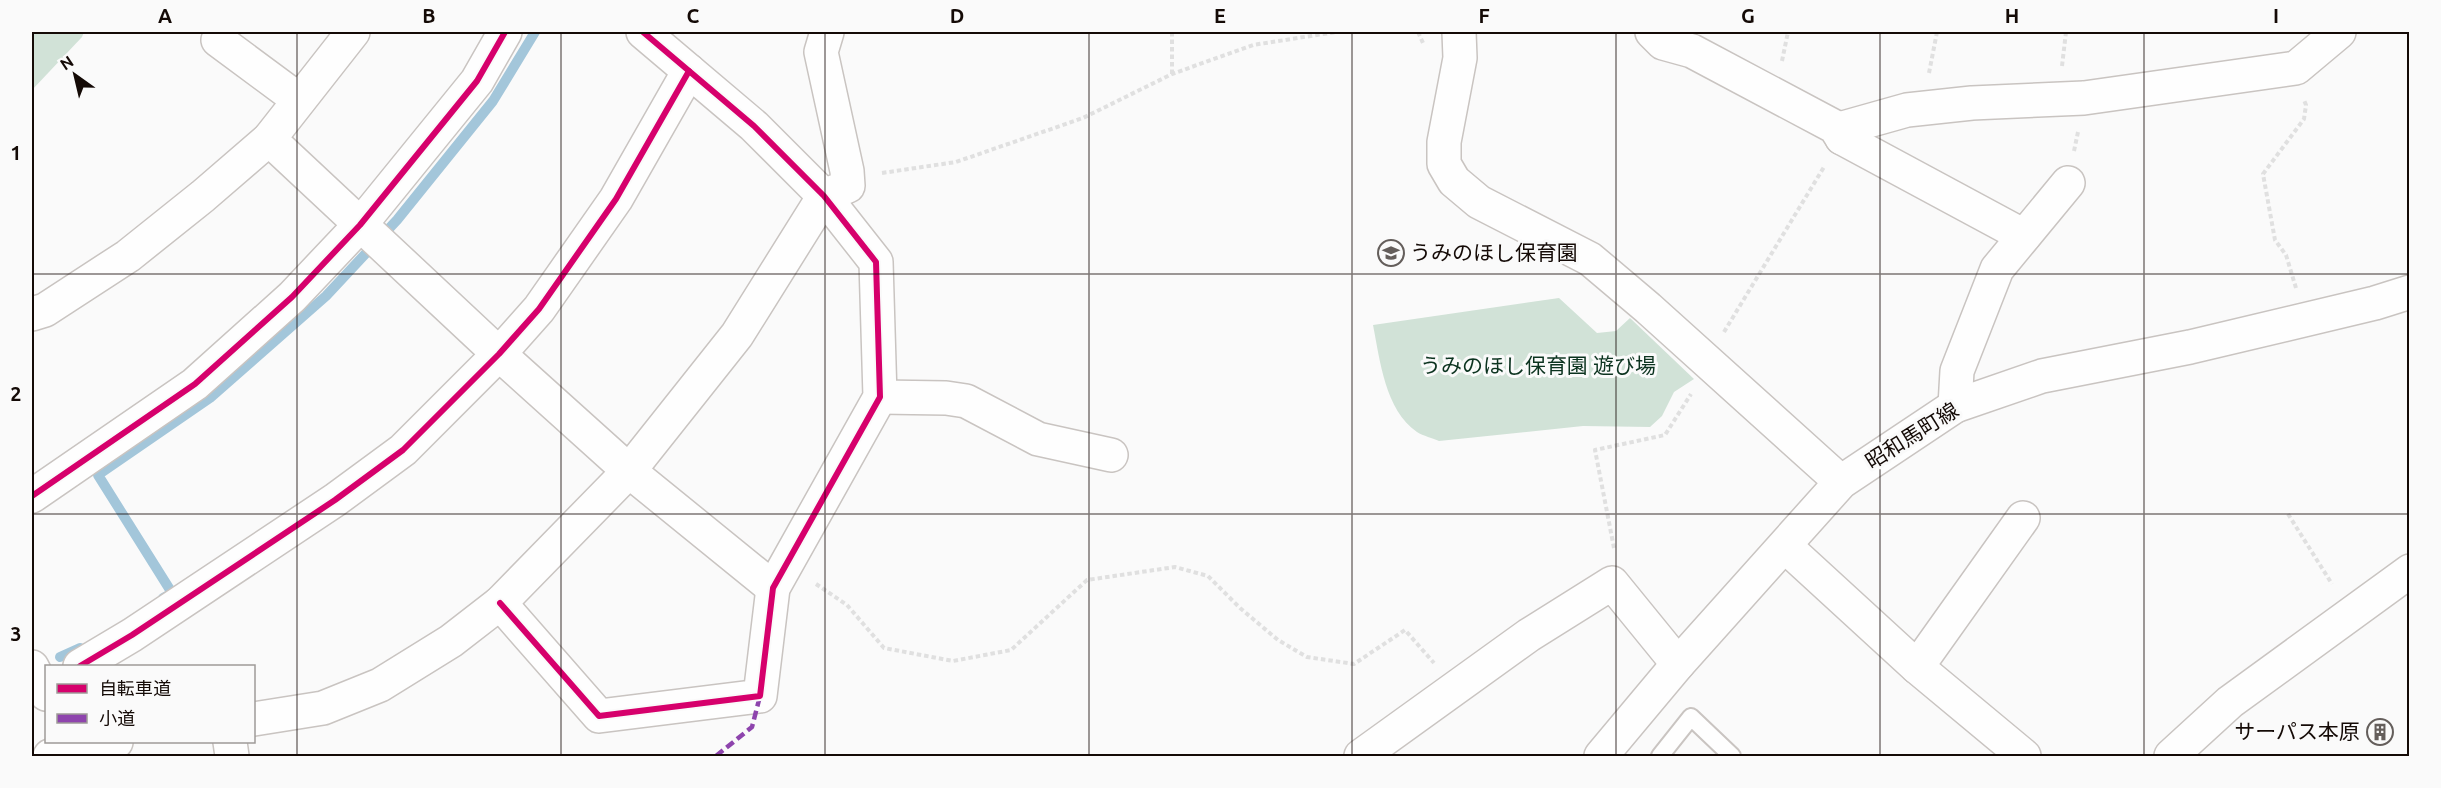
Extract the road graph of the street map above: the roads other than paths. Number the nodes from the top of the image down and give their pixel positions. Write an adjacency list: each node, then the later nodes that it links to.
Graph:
1 (353, 32): 10 (street)
2 (505, 32): 15 (street)
3 (643, 32): 9 (street)
4 (827, 32): 14 (street)
5 (1459, 32): 24 (street)
6 (1652, 32): 11 (street)
7 (2339, 32): 11 (street)
8 (218, 40): 10 (street)
9 (689, 71): 14 (street); 19 (street)
10 (299, 100): 12 (street)
11 (1842, 138): 16 (street)
12 (269, 139): 15 (street); 18 (street)
13 (2068, 183): 16 (street)
14 (836, 191): 20 (street); 23 (street)
15 (360, 225): 19 (street); 25 (street)
16 (2024, 236): 21 (street)
17 (2409, 292): 21 (street, 昭和馬町線)
18 (32, 314)
19 (499, 354): 23 (street); 32 (street)
20 (880, 397): 22 (street); 29 (street)
21 (1955, 406): 24 (street, 昭和馬町線)
22 (1111, 454)
23 (629, 471): 29 (street); 30 (street)
24 (1840, 482): 27 (street, 昭和馬町線)
25 (32, 496)
26 (2023, 518): 33 (street)
27 (1785, 546): 31 (street, 昭和馬町線); 33 (street)
28 (2409, 571): 42 (street)
29 (780, 577): 30 (street)
30 (500, 603): 34 (street)
31 (1678, 663): 37 (street); 38 (street, 昭和馬町線)
32 (82, 665)
33 (1917, 667): 41 (street)
34 (255, 719)
35 (106, 743): 36 (street)
36 (64, 751)
37 (1361, 756)
38 (1601, 756)
39 (1660, 756): 40 (lane)
40 (1732, 756)
41 (2025, 756)
42 (2171, 756)

